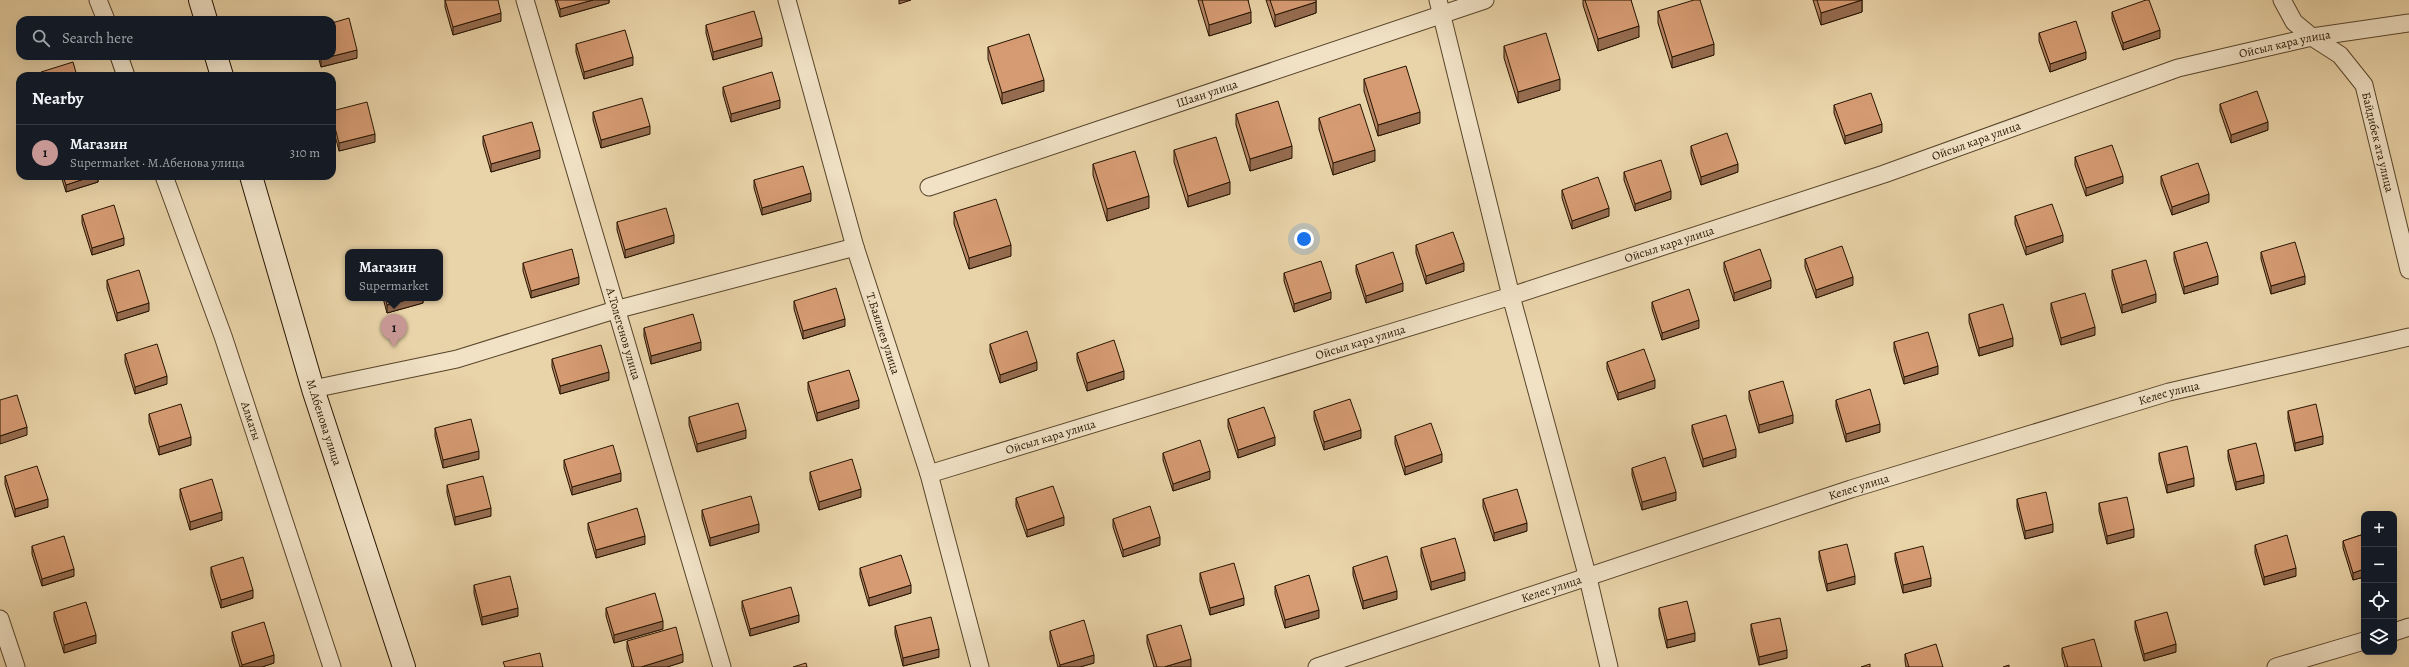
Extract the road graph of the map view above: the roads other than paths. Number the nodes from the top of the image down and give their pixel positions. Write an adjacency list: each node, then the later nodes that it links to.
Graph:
1 (98, 0): 8 (street)
2 (200, 0): 9 (main road)
3 (525, 0): 22 (street, А.Толегенов улица)
4 (787, 0): 19 (street, Т.Баялиев улица)
5 (1485, 0): 7 (street, Шаян улица)
6 (2282, 0): 11 (street, Байдибек ата улица)
7 (1440, 7): 18 (street, Шаян улица); 21 (street)
8 (104, 16)
9 (205, 16)
10 (2409, 24): 11 (street, Ойсыл кара улица)
11 (2312, 37): 20 (street, Байдибек ата улица); 21 (street, Ойсыл кара улица)
12 (120, 60): 14 (street)
13 (217, 60): 15 (main road)
14 (125, 72)
15 (221, 72)
16 (165, 180): 32 (street, Алматы)
17 (252, 180): 24 (main road, М.Абенова улица)
18 (929, 187)
19 (855, 247): 22 (street); 25 (street, Т.Баялиев улица)
20 (2409, 270)
21 (1511, 296): 25 (street, Ойсыл кара улица); 26 (street)
22 (615, 310): 24 (street); 34 (street, А.Толегенов улица)
23 (2409, 337): 26 (street, Келес улица)
24 (313, 389): 33 (main road, М.Абенова улица)
25 (929, 474): 35 (street, Т.Баялиев улица)
26 (1588, 578): 36 (street, Келес улица); 37 (street)
27 (0, 619): 31 (street)
28 (2409, 627): 29 (street)
29 (2397, 631)
30 (2361, 642): 38 (street)
31 (16, 667)
32 (332, 667)
33 (404, 667)
34 (722, 667)
35 (980, 667)
36 (1317, 667)
37 (1609, 667)
38 (2276, 667)

